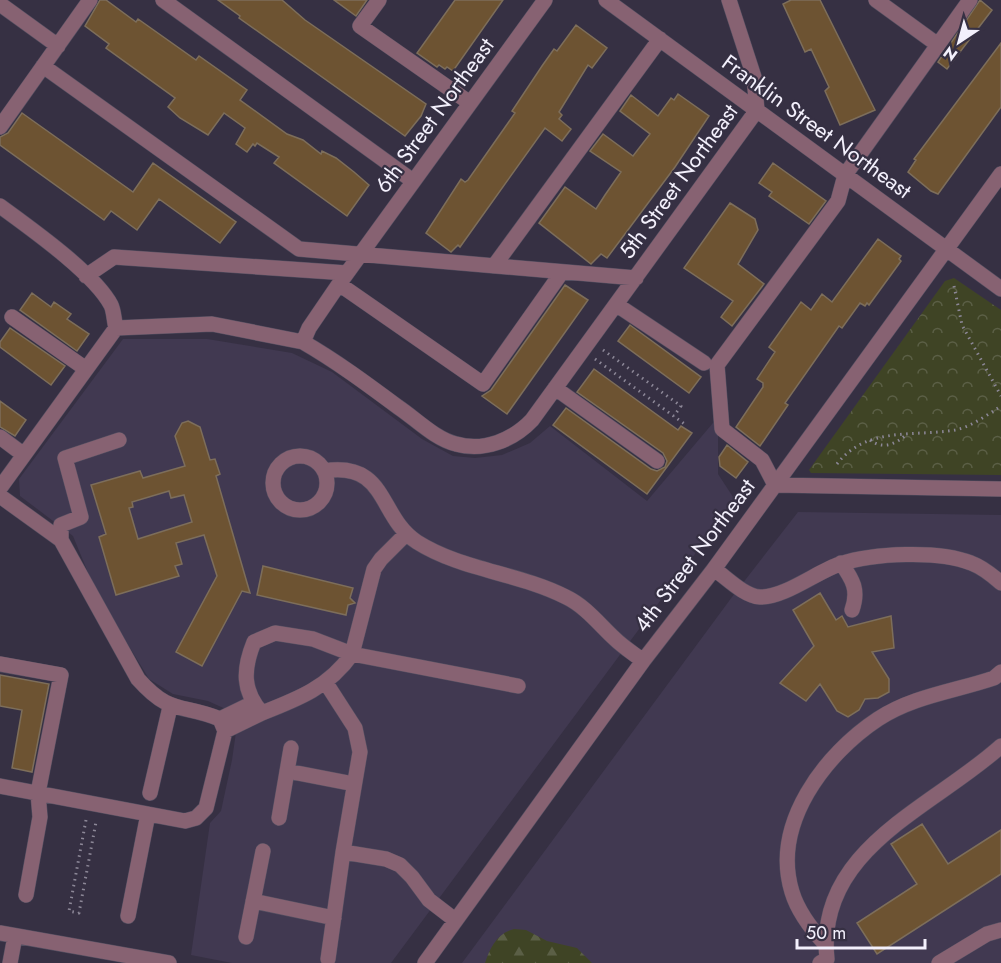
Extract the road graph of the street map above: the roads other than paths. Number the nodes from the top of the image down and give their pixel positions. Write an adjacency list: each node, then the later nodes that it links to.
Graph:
1 (90, 0): 11 (street)
2 (163, 0): 19 (street)
3 (379, 0): 14 (street)
4 (544, 0): 14 (street, 6th Street Northeast)
5 (606, 0): 10 (street, Franklin Street Northeast)
6 (729, 0): 15 (street)
7 (876, 0): 12 (street)
8 (970, 0): 12 (street)
9 (0, 4): 11 (street)
10 (660, 39): 15 (street, Franklin Street Northeast); 23 (street)
11 (58, 45): 13 (street)
12 (938, 45): 18 (street)
13 (44, 66): 16 (street); 22 (street)
14 (470, 103): 19 (street, 6th Street Northeast)
15 (757, 110): 18 (street, Franklin Street Northeast); 26 (street, 5th Street Northeast)
16 (0, 127)
17 (1001, 174): 21 (street, 4th Street Northeast)
18 (845, 175): 21 (street, Franklin Street Northeast); 41 (street)
19 (413, 181): 22 (street, 6th Street Northeast)
20 (0, 206): 25 (street)
21 (946, 249): 28 (street, Franklin Street Northeast); 41 (street, 4th Street Northeast)
22 (360, 256): 23 (street); 27 (street, 6th Street Northeast)
23 (494, 266): 24 (street)
24 (562, 272): 26 (street); 27 (street)
25 (86, 276): 27 (street); 31 (street)
26 (636, 278): 29 (street, 5th Street Northeast)
27 (343, 279): 32 (street, 6th Street Northeast)
28 (1001, 289)
29 (617, 305): 33 (street); 35 (street, 5th Street Northeast)
30 (12, 316): 34 (street)
31 (116, 328): 32 (street, 5th Street Northeast); 34 (street)
32 (303, 342): 35 (street, 5th Street Northeast)
33 (704, 363)
34 (86, 369): 38 (street)
35 (555, 388): 39 (street)
36 (0, 437): 38 (street)
37 (119, 440): 46 (street)
38 (24, 455): 42 (street)
39 (657, 461)
40 (324, 471): 45 (street)
41 (775, 485): 43 (street); 48 (street, 4th Street Northeast)
42 (0, 488)
43 (1001, 489)
44 (0, 496): 46 (street)
45 (406, 534): 51 (street); 52 (street)
46 (60, 540): 57 (street)
47 (841, 563): 48 (street); 49 (street); 50 (street)
48 (714, 569): 52 (street, 4th Street Northeast)
49 (1001, 583)
50 (852, 610)
51 (351, 654): 55 (street); 56 (street); 58 (street)
52 (643, 661): 75 (street, 4th Street Northeast)
53 (0, 664): 65 (street)
54 (1001, 672): 79 (street)
55 (326, 683): 58 (street); 63 (street)
56 (518, 686)
57 (170, 707): 59 (street); 66 (street)
58 (257, 708): 59 (street)
59 (223, 725): 67 (street)
60 (1001, 746): 79 (street)
61 (291, 748): 62 (street)
62 (287, 771): 63 (street); 68 (street)
63 (354, 784): 70 (street)
64 (0, 786): 65 (street)
65 (38, 794): 67 (street); 71 (street)
66 (150, 794)
67 (148, 814): 73 (street)
68 (279, 818)
69 (263, 851): 72 (street)
70 (343, 852): 74 (street); 75 (street)
71 (26, 895)
72 (253, 901): 74 (street); 78 (street)
73 (128, 916)
74 (334, 918): 80 (street)
75 (455, 920): 83 (street, 4th Street Northeast)
76 (1001, 930): 84 (street)
77 (8, 935): 81 (street); 82 (street)
78 (246, 937)
79 (826, 957)
80 (328, 959)
81 (10, 963)
82 (169, 963)
83 (425, 963)
84 (939, 963)

